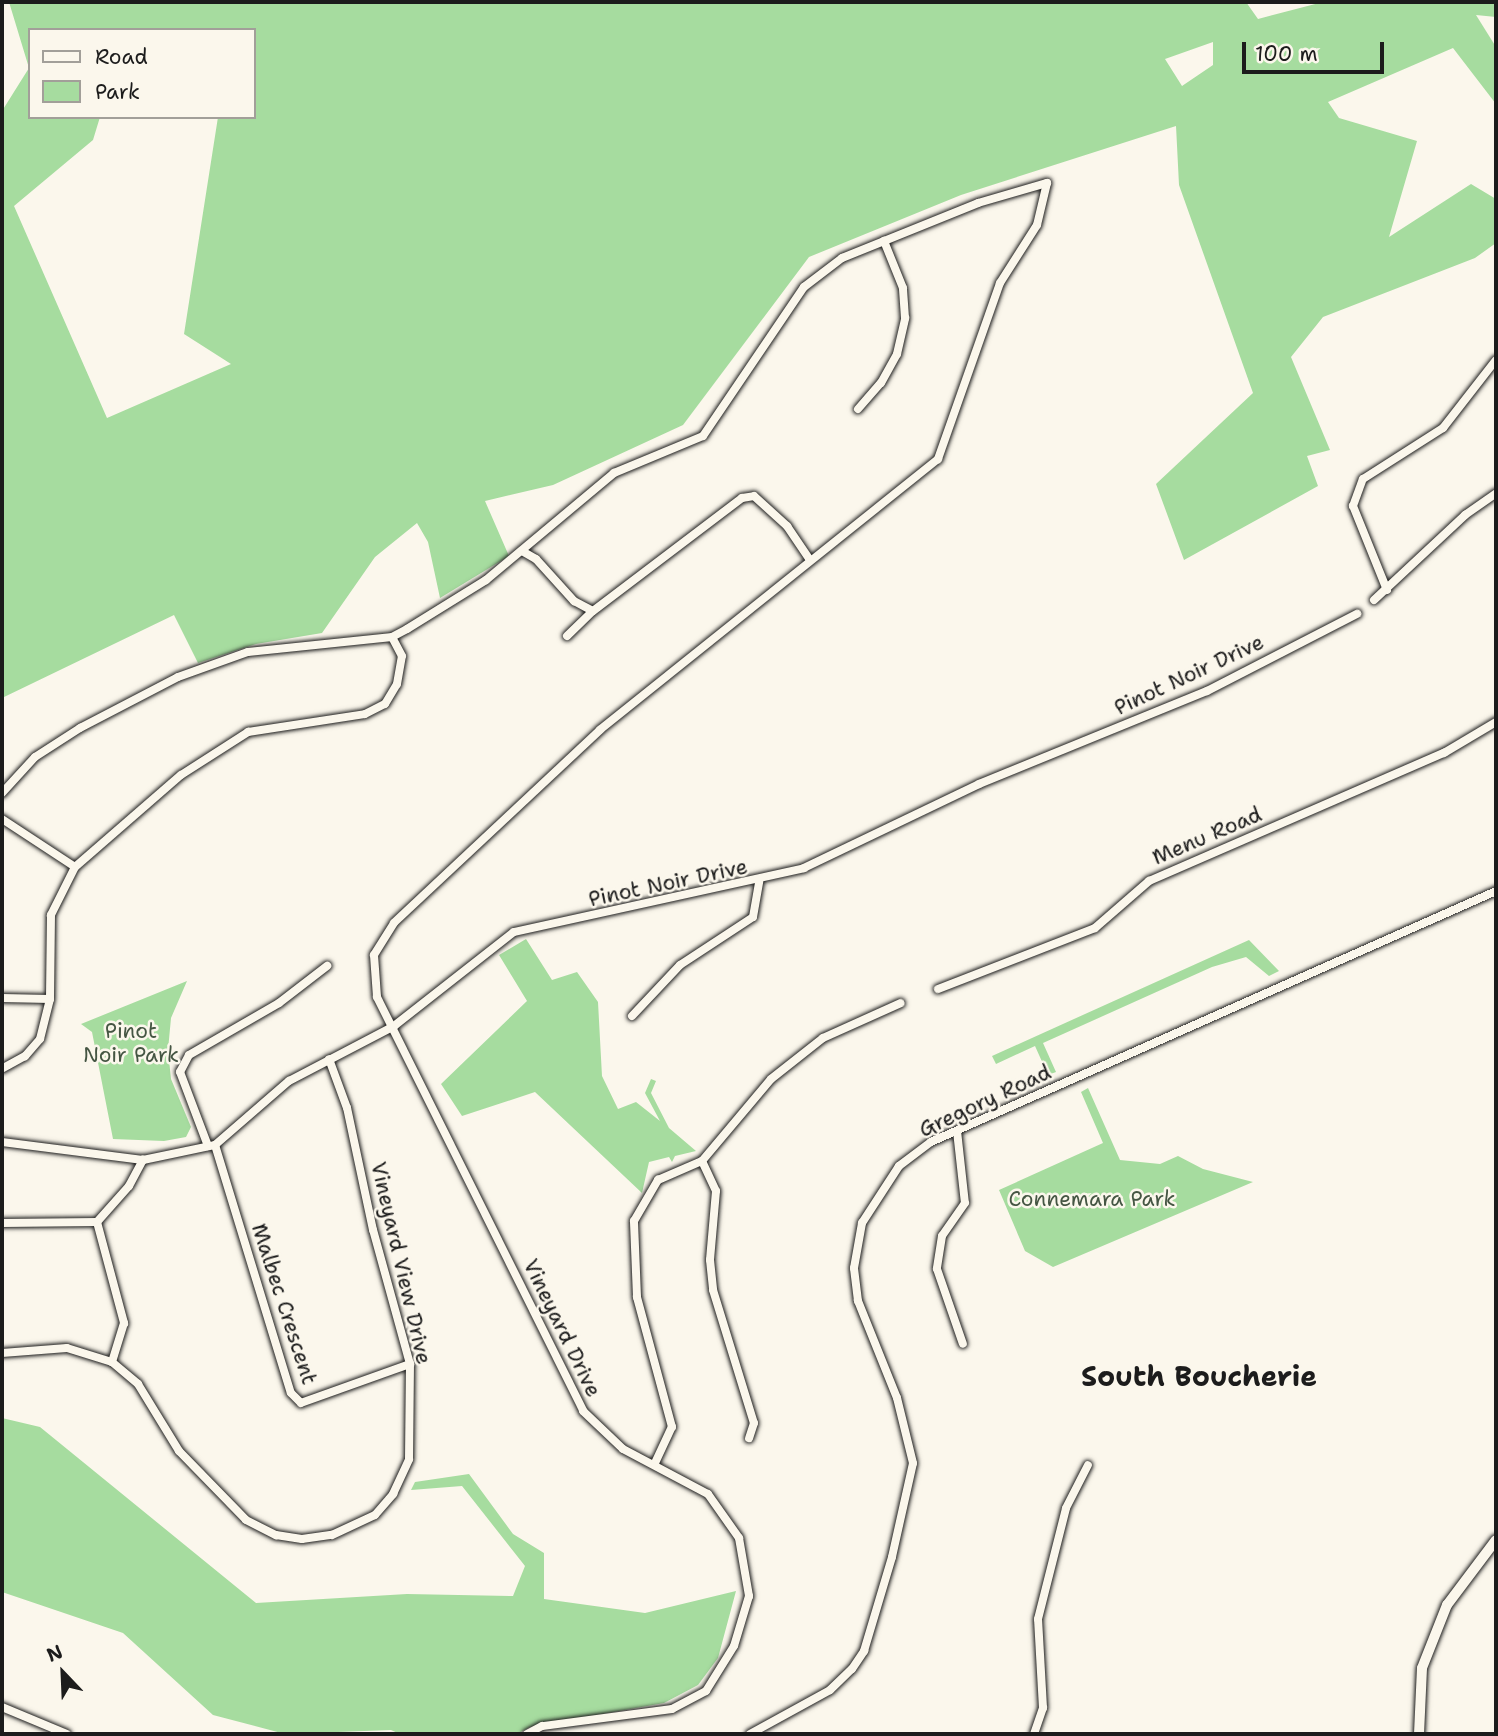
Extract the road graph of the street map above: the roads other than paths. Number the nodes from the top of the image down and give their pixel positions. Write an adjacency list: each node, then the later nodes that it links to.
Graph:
1 (884, 241): 3 (street); 5 (street); 6 (street, Vineyard Drive)
2 (1496, 360): 7 (street)
3 (858, 409)
4 (1496, 493): 7 (street)
5 (522, 551): 9 (street); 12 (street)
6 (810, 560): 9 (street); 25 (street, Vineyard Drive)
7 (1387, 590): 8 (street)
8 (1374, 600)
9 (593, 611): 11 (street)
10 (1357, 614): 17 (street, Pinot Noir Drive)
11 (567, 636)
12 (392, 637): 14 (street); 16 (street)
13 (1496, 722): 20 (street, Menu Road)
14 (2, 793)
15 (2, 819): 16 (street)
16 (75, 867): 22 (street)
17 (759, 882): 24 (street); 25 (street, Pinot Noir Drive)
18 (1496, 891): 28 (street, Gregory Road)
19 (327, 966): 30 (street)
20 (938, 989)
21 (2, 998): 22 (street)
22 (50, 999): 27 (street)
23 (901, 1003): 32 (street)
24 (632, 1016)
25 (394, 1026): 26 (street, Pinot Noir Drive); 40 (street, Vineyard Drive)
26 (329, 1059): 30 (street, Pinot Noir Drive); 38 (street, Vineyard View Drive)
27 (2, 1069)
28 (957, 1131): 35 (street); 46 (street, Gregory Road)
29 (2, 1142): 31 (street, Pinot Noir Drive)
30 (212, 1145): 31 (street, Pinot Noir Drive); 38 (street, Malbec Crescent)
31 (143, 1160): 33 (street)
32 (702, 1161): 39 (street); 40 (street)
33 (97, 1222): 34 (street); 37 (street)
34 (2, 1223)
35 (963, 1344)
36 (2, 1353): 37 (street, Vineyard View Drive)
37 (112, 1362): 38 (street, Vineyard View Drive)
38 (410, 1364)
39 (749, 1438)
40 (655, 1463): 45 (street, Vineyard Drive)
41 (1088, 1465): 47 (street)
42 (1496, 1540): 48 (main road)
43 (2, 1707): 44 (street)
44 (66, 1734)
45 (527, 1734)
46 (750, 1734)
47 (1034, 1734)
48 (1419, 1734)

